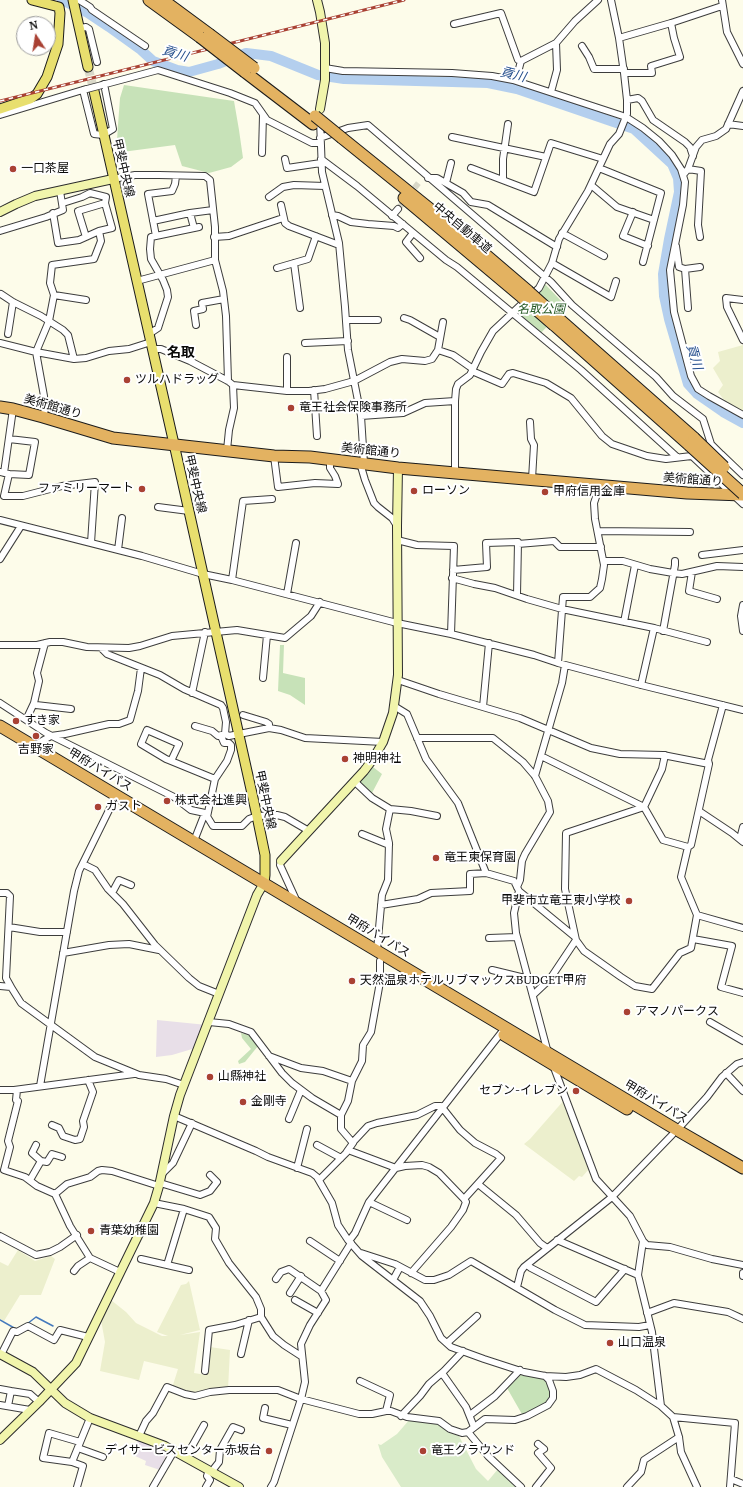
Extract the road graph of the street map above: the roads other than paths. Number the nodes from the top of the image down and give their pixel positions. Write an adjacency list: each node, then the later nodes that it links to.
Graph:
1 (32, 0): 30 (main road)
2 (73, 0): 12 (main road)
3 (79, 0): 16 (street)
4 (149, 0): 13 (highway, 中央自動車道)
5 (162, 0): 13 (highway, 中央自動車道)
6 (317, 0): 22 (street)
7 (598, 0): 15 (street)
8 (611, 0): 14 (street)
9 (722, 3): 10 (street); 20 (street)
10 (671, 23): 14 (street); 23 (street)
11 (454, 24): 19 (street)
12 (79, 27): 18 (street); 21 (main road)
13 (204, 36): 33 (highway, 中央自動車道, bridge)
14 (619, 38): 23 (street)
15 (556, 43): 19 (street); 28 (street)
16 (145, 46)
17 (582, 46): 23 (street)
18 (97, 62)
19 (521, 62): 24 (street)
20 (743, 64)
21 (88, 67)
22 (325, 70): 24 (street); 33 (street)
23 (624, 71): 29 (street)
24 (516, 80): 28 (street)
25 (103, 85): 26 (street, bridge); 32 (street); 38 (street)
26 (88, 90): 31 (street); 38 (main road, 甲斐中央線)
27 (743, 91): 36 (street)
28 (551, 92): 34 (street)
29 (627, 100): 34 (street); 43 (street)
30 (0, 109)
31 (0, 115)
32 (263, 115): 40 (street); 42 (street)
33 (316, 116): 40 (street); 144 (highway, 中央自動車道, bridge)
34 (625, 118): 46 (street); 52 (street)
35 (508, 124): 41 (street)
36 (728, 124): 37 (street); 43 (street)
37 (743, 126)
38 (103, 135): 55 (main road, 甲斐中央線)
39 (452, 137): 41 (street)
40 (320, 141): 47 (street); 54 (street)
41 (505, 148): 44 (street); 56 (street)
42 (262, 153)
43 (693, 156): 51 (street)
44 (546, 157): 46 (street); 56 (street)
45 (285, 159): 47 (street)
46 (603, 159): 50 (street)
47 (321, 161): 60 (street); 73 (street)
48 (451, 163): 58 (street)
49 (471, 168): 56 (street)
50 (599, 168): 59 (street); 75 (street)
51 (688, 169): 52 (street); 86 (street)
52 (683, 175): 87 (street)
53 (176, 176): 55 (street); 67 (street); 76 (street)
54 (427, 176): 57 (street); 58 (street); 101 (street)
55 (113, 179): 61 (street); 102 (main road, 甲斐中央線)
56 (503, 180)
57 (420, 181)
58 (446, 183): 90 (street)
59 (591, 185): 69 (street); 81 (street)
60 (325, 186): 62 (street); 72 (street)
61 (60, 191): 63 (street); 68 (street)
62 (269, 197)
63 (63, 203): 64 (street); 70 (street)
64 (105, 203): 79 (street); 84 (street)
65 (280, 205): 74 (street)
66 (398, 209): 73 (street)
67 (213, 210): 71 (street); 85 (street)
68 (0, 212)
69 (633, 212): 75 (street); 89 (street)
70 (53, 213): 78 (street); 84 (street)
71 (190, 213): 76 (street); 82 (street)
72 (332, 216): 77 (street); 88 (street)
73 (392, 216): 77 (street)
74 (283, 218): 83 (street); 85 (street)
75 (654, 220): 89 (street)
76 (153, 221): 82 (street)
77 (403, 224): 80 (street)
78 (0, 231)
79 (99, 231): 84 (street); 105 (street)
80 (414, 233): 92 (street); 112 (street)
81 (562, 233): 90 (street); 91 (street)
82 (156, 236): 100 (street)
83 (316, 236): 88 (street); 95 (street)
84 (86, 237)
85 (214, 237): 93 (street)
86 (700, 237)
87 (675, 243): 99 (street); 138 (street)
88 (339, 245): 114 (street)
89 (648, 246): 94 (street)
90 (557, 247): 96 (street)
91 (604, 256)
92 (420, 258)
93 (215, 260): 100 (street); 106 (street)
94 (644, 262)
95 (294, 263): 98 (street); 110 (street)
96 (552, 263): 101 (street); 103 (street)
97 (700, 267): 99 (street)
98 (277, 268)
99 (685, 269): 111 (street)
100 (159, 274): 102 (street); 123 (street)
101 (544, 276): 112 (street); 147 (street)
102 (137, 281): 123 (main road, 甲斐中央線)
103 (616, 281)
104 (1, 294): 109 (street)
105 (54, 295): 107 (street); 116 (street)
106 (224, 299): 118 (street); 132 (street)
107 (86, 300)
108 (743, 300): 121 (street)
109 (13, 302): 116 (street); 119 (street)
110 (300, 308)
111 (688, 308)
112 (512, 314): 130 (street); 150 (street)
113 (404, 318): 120 (street)
114 (346, 320): 115 (street); 122 (street)
115 (378, 320)
116 (49, 321): 127 (street); 129 (street)
117 (443, 322): 120 (street)
118 (196, 325)
119 (8, 334)
120 (440, 337): 126 (street)
121 (743, 340)
122 (348, 341): 125 (street); 131 (street)
123 (151, 342): 129 (street); 132 (street); 145 (main road, 甲斐中央線)
124 (0, 343): 127 (street)
125 (305, 343)
126 (438, 350): 130 (street); 131 (street)
127 (36, 352): 129 (street); 140 (street)
128 (287, 357): 134 (street)
129 (74, 359)
130 (473, 370): 135 (street); 150 (street)
131 (354, 381): 133 (street); 139 (street)
132 (231, 383): 134 (street); 146 (street)
133 (314, 390): 134 (street); 142 (street)
134 (287, 391)
135 (455, 401): 139 (street); 154 (street)
136 (0, 407): 137 (highway, 美術館通り)
137 (13, 409): 140 (highway, 美術館通り); 143 (street)
138 (743, 415)
139 (360, 416): 152 (street)
140 (43, 417): 145 (highway, 美術館通り)
141 (530, 422): 157 (street)
142 (317, 436)
143 (9, 439): 155 (street); 155 (street)
144 (692, 442): 158 (highway, 中央自動車道, bridge); 160 (highway, 中央自動車道, bridge)
145 (174, 444): 146 (highway, 美術館通り); 164 (main road, 甲斐中央線)
146 (227, 450): 148 (highway, 美術館通り)
147 (721, 454): 149 (street); 156 (street)
148 (274, 456): 151 (highway, 美術館通り); 151 (street)
149 (692, 456): 150 (street); 160 (street)
150 (677, 457)
151 (330, 460): 152 (highway, 美術館通り)
152 (362, 463): 153 (highway, 美術館通り); 168 (street)
153 (398, 468): 154 (highway, 美術館通り); 168 (street)
154 (456, 472): 157 (highway, 美術館通り)
155 (4, 473): 172 (street)
156 (743, 475)
157 (532, 479): 159 (highway, 美術館通り)
158 (743, 484)
159 (600, 485): 160 (highway, 美術館通り); 169 (street)
160 (740, 495): 162 (street)
161 (272, 499): 189 (street)
162 (743, 504)
163 (158, 507): 164 (street)
164 (189, 511): 187 (main road, 甲斐中央線)
165 (122, 518): 176 (street)
166 (0, 520): 167 (street)
167 (20, 526): 172 (street); 179 (street)
168 (397, 526): 171 (street)
169 (598, 531): 170 (street); 175 (street)
170 (690, 532)
171 (397, 540): 184 (street); 196 (street)
172 (91, 543): 176 (street)
173 (296, 543): 190 (street)
174 (518, 544): 175 (street); 184 (street); 191 (street)
175 (601, 547): 180 (street)
176 (118, 550): 187 (street)
177 (743, 550): 178 (street)
178 (702, 555)
179 (0, 558)
180 (604, 561): 182 (street); 195 (street)
181 (674, 561): 186 (street)
182 (635, 565): 186 (street); 197 (street)
183 (743, 567): 185 (street)
184 (453, 570): 188 (street)
185 (692, 572): 186 (street); 192 (street)
186 (673, 573): 199 (street)
187 (203, 574): 189 (street); 202 (main road, 甲斐中央線)
188 (452, 578): 191 (street); 203 (street)
189 (232, 580): 190 (street)
190 (287, 594): 193 (street)
191 (517, 595): 195 (street)
192 (717, 599)
193 (320, 602): 196 (street); 204 (street)
194 (743, 604): 200 (street)
195 (562, 609): 197 (street); 210 (street)
196 (397, 622): 203 (street); 214 (street)
197 (624, 622): 198 (street)
198 (654, 628): 199 (street); 215 (street)
199 (663, 631): 205 (street)
200 (743, 631)
201 (205, 632): 202 (street); 209 (street); 216 (street)
202 (216, 632): 204 (street); 230 (main road, 甲斐中央線)
203 (451, 634): 207 (street)
204 (267, 635): 213 (street)
205 (708, 642)
206 (45, 643): 208 (street); 209 (street); 218 (street)
207 (489, 643): 210 (street); 221 (street)
208 (0, 645)
209 (102, 649): 212 (street)
210 (558, 663): 211 (street)
211 (565, 665): 215 (street); 229 (street)
212 (141, 668): 216 (street); 233 (street)
213 (263, 678)
214 (398, 680): 220 (street); 221 (street)
215 (641, 685): 219 (street)
216 (192, 693): 232 (street)
217 (0, 703): 225 (street)
218 (34, 703): 222 (street); 225 (street)
219 (723, 705): 223 (street); 240 (street)
220 (394, 706): 234 (street); 235 (street)
221 (483, 706): 229 (street)
222 (71, 709)
223 (743, 710)
224 (243, 715): 228 (street)
225 (26, 720): 233 (street)
226 (0, 726): 236 (highway, 甲府バイパス)
227 (195, 726): 232 (street)
228 (269, 728): 230 (street); 235 (street)
229 (548, 731): 237 (street); 238 (street)
230 (239, 734): 232 (street); 249 (main road, 甲斐中央線)
231 (0, 735): 244 (highway, 甲府バイパス)
232 (223, 735): 242 (street)
233 (51, 736): 236 (street); 248 (street)
234 (417, 738): 241 (street); 260 (street)
235 (383, 742): 243 (street)
236 (33, 746): 255 (highway, 甲府バイパス)
237 (541, 756): 241 (street); 245 (street)
238 (665, 756): 240 (street); 245 (street)
239 (171, 761): 239 (street); 242 (street)
240 (709, 764): 247 (street)
241 (535, 776): 263 (street)
242 (215, 778): 248 (street)
243 (354, 781): 246 (street); 252 (street)
244 (113, 802): 259 (street); 262 (highway, 甲府バイパス)
245 (644, 808): 257 (street); 274 (street)
246 (390, 809): 250 (street); 256 (street)
247 (699, 811): 254 (street); 257 (street)
248 (206, 815): 249 (street); 255 (street)
249 (257, 816): 252 (street); 262 (main road, 甲斐中央線)
250 (437, 816)
251 (743, 827): 254 (street)
252 (309, 831): 258 (street)
253 (362, 834): 256 (street)
254 (741, 840)
255 (194, 841): 262 (highway, 甲府バイパス)
256 (389, 845): 267 (street)
257 (688, 847): 268 (street)
258 (281, 862): 266 (street)
259 (83, 864): 265 (street); 271 (street)
260 (486, 873): 263 (street); 267 (street)
261 (131, 885): 265 (street)
262 (262, 886): 266 (highway, 甲府バイパス); 279 (highway, 甲府バイパス); 285 (street)
263 (518, 889): 272 (street); 274 (street)
264 (0, 893): 269 (street)
265 (112, 893): 276 (street)
266 (297, 903): 277 (highway, 甲府バイパス)
267 (381, 905): 277 (street)
268 (697, 915): 270 (street); 275 (street)
269 (9, 927): 271 (street); 283 (street)
270 (743, 928)
271 (67, 932): 278 (street)
272 (518, 937): 273 (street); 281 (street)
273 (489, 938)
274 (575, 938): 275 (street); 286 (street)
275 (692, 939): 284 (street)
276 (160, 950): 278 (street); 285 (street)
277 (377, 950): 292 (highway, 甲府バイパス)
278 (63, 954): 289 (street)
279 (380, 961): 290 (highway, 甲府バイパス); 299 (street)
280 (492, 970): 281 (street)
281 (529, 979): 286 (street)
282 (0, 986): 283 (street)
283 (11, 987): 289 (street)
284 (743, 993)
285 (219, 994): 287 (street)
286 (533, 995): 292 (street)
287 (209, 1022): 293 (street); 300 (street)
288 (710, 1022): 291 (street)
289 (51, 1025): 297 (street); 301 (street)
290 (501, 1033): 295 (highway, 甲府バイパス); 306 (street)
291 (743, 1041)
292 (548, 1053): 295 (street); 313 (highway, 甲府バイパス)
293 (268, 1056): 299 (street); 304 (street)
294 (743, 1062): 296 (street)
295 (553, 1065): 313 (highway, 甲府バイパス); 333 (street)
296 (726, 1073): 305 (street); 313 (street)
297 (136, 1074): 298 (street); 300 (street)
298 (88, 1080): 301 (street); 311 (street)
299 (352, 1081): 307 (street)
300 (184, 1085): 308 (street)
301 (40, 1086): 303 (street)
302 (0, 1090): 303 (street)
303 (17, 1090): 324 (street)
304 (301, 1090): 307 (street); 309 (street)
305 (743, 1091)
306 (442, 1108): 314 (street); 322 (street); 330 (street)
307 (341, 1115): 314 (street)
308 (174, 1116): 310 (street); 325 (street)
309 (289, 1119)
310 (192, 1123): 321 (street); 325 (street)
311 (52, 1125)
312 (307, 1129): 321 (street)
313 (675, 1133): 323 (highway, 甲府バイパス); 327 (highway, 甲府バイパス); 333 (street)
314 (353, 1143): 317 (street)
315 (36, 1145): 320 (street)
316 (317, 1145): 319 (street)
317 (348, 1150): 319 (street); 322 (street)
318 (62, 1157): 320 (street)
319 (341, 1158): 329 (street)
320 (41, 1161): 328 (street)
321 (297, 1168): 329 (street)
322 (396, 1168): 334 (street); 335 (street)
323 (743, 1168)
324 (2, 1169): 328 (street)
325 (162, 1174): 331 (street)
326 (210, 1175): 331 (street)
327 (743, 1177)
328 (30, 1180): 332 (street)
329 (319, 1180): 344 (street)
330 (478, 1184): 334 (street); 345 (street)
331 (159, 1185): 332 (street); 336 (street)
332 (55, 1194): 339 (street)
333 (612, 1197): 341 (street); 343 (street)
334 (464, 1199): 358 (street)
335 (369, 1202): 338 (street); 344 (street)
336 (154, 1203): 337 (street); 357 (street)
337 (184, 1209): 350 (street); 370 (street)
338 (407, 1220)
339 (77, 1235): 340 (street); 347 (street)
340 (0, 1236)
341 (557, 1240): 345 (street); 354 (street)
342 (310, 1241): 349 (street)
343 (643, 1241): 352 (street); 359 (street)
344 (350, 1242): 346 (street); 349 (street)
345 (547, 1248): 351 (street)
346 (359, 1252): 353 (street); 362 (street)
347 (90, 1258): 356 (street); 357 (street)
348 (141, 1259): 350 (street)
349 (340, 1261): 364 (street)
350 (167, 1265): 355 (street)
351 (527, 1265): 354 (street); 363 (street)
352 (743, 1266)
353 (400, 1267): 358 (street); 362 (street)
354 (625, 1269): 359 (street)
355 (189, 1270)
356 (74, 1272)
357 (120, 1272): 374 (street)
358 (411, 1273): 363 (street)
359 (638, 1275): 368 (street)
360 (301, 1276): 361 (street); 364 (street); 365 (street)
361 (276, 1278)
362 (394, 1280): 375 (street)
363 (517, 1287): 373 (street)
364 (321, 1291): 367 (street)
365 (290, 1293)
366 (295, 1300): 367 (street)
367 (318, 1313): 379 (street)
368 (647, 1313): 371 (street); 373 (street)
369 (477, 1316): 375 (street)
370 (261, 1317): 372 (street); 379 (street)
371 (743, 1319)
372 (250, 1320): 377 (street); 381 (street)
373 (650, 1325): 392 (street)
374 (88, 1337): 378 (street); 386 (street)
375 (448, 1343): 376 (street)
376 (462, 1351): 380 (street); 382 (street)
377 (241, 1354)
378 (1, 1355): 386 (street)
379 (301, 1356): 388 (street)
380 (520, 1370): 383 (street); 396 (street)
381 (205, 1371)
382 (442, 1373): 396 (street); 397 (street)
383 (545, 1376): 392 (street); 402 (street)
384 (360, 1381): 395 (street)
385 (0, 1389): 387 (street)
386 (52, 1389): 389 (street); 399 (street)
387 (11, 1391): 389 (street); 391 (street)
388 (301, 1398): 395 (street); 401 (street); 405 (street)
389 (39, 1402): 394 (street)
390 (0, 1404): 391 (street)
391 (8, 1406): 394 (street)
392 (661, 1406): 398 (street)
393 (265, 1408): 401 (street)
394 (30, 1410): 407 (street)
395 (386, 1411): 397 (street)
396 (470, 1415): 402 (street)
397 (401, 1416): 404 (street)
398 (673, 1417): 406 (street); 415 (street)
399 (90, 1418): 405 (street); 409 (street)
400 (204, 1425): 412 (street)
401 (292, 1425): 422 (street)
402 (474, 1427): 404 (street)
403 (241, 1430): 414 (street)
404 (468, 1432): 423 (street)
405 (139, 1436): 410 (street)
406 (679, 1437): 416 (street); 427 (street)
407 (0, 1440)
408 (538, 1444): 424 (street)
409 (79, 1445): 411 (street); 413 (street); 413 (street)
410 (174, 1451): 412 (street); 419 (street)
411 (103, 1457)
412 (186, 1457): 414 (street)
413 (72, 1462): 418 (street)
414 (211, 1471): 420 (street); 421 (street)
415 (732, 1479): 417 (street); 428 (street)
416 (633, 1481): 425 (street); 426 (street)
417 (743, 1484)
418 (77, 1487)
419 (153, 1487)
420 (206, 1487)
421 (239, 1487)
422 (271, 1487)
423 (522, 1487)
424 (536, 1487)
425 (627, 1487)
426 (638, 1487)
427 (697, 1487)
428 (730, 1487)

